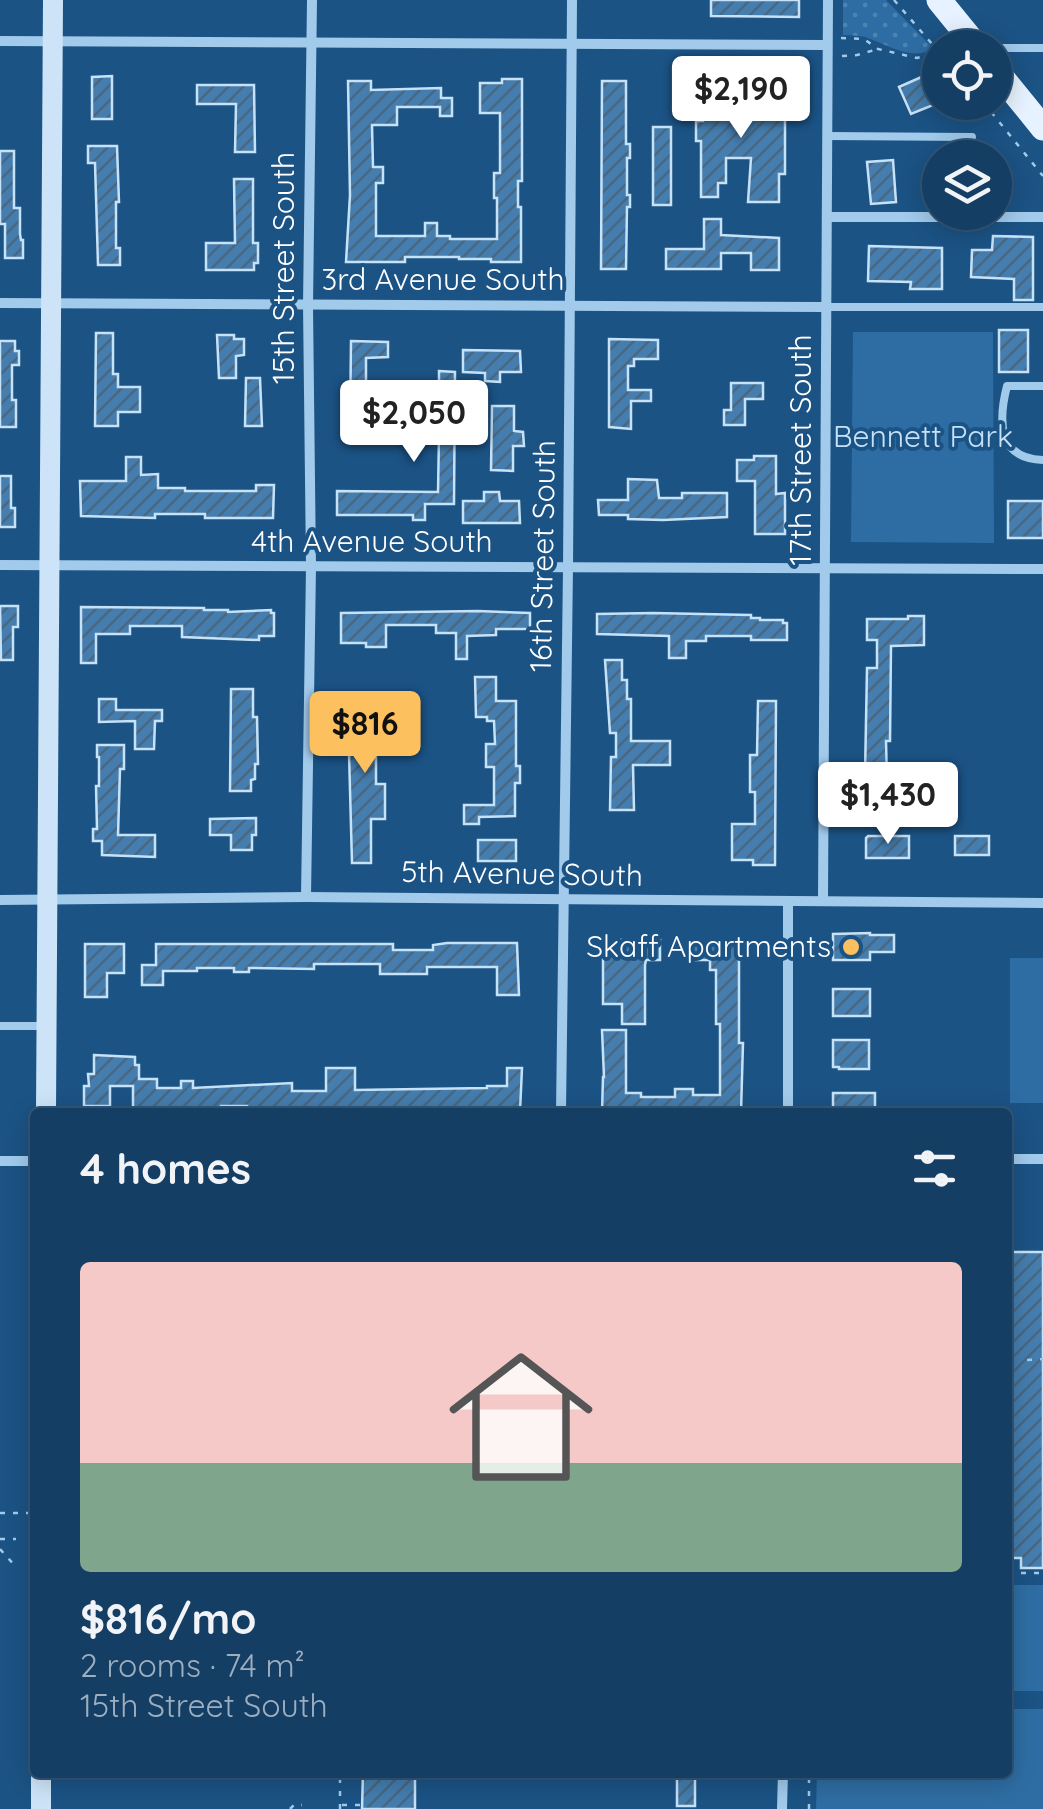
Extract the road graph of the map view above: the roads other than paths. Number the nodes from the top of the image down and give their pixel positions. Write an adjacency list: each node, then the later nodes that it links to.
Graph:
1 (53, 0): 8 (street)
2 (312, 0): 9 (street, 15th Street South)
3 (572, 0): 10 (street, 16th Street South)
4 (828, 0): 11 (street, 17th Street South)
5 (939, 0): 6 (main road)
6 (963, 30)
7 (0, 41): 8 (street)
8 (53, 41): 9 (street); 21 (street)
9 (312, 42): 10 (street); 22 (street, 15th Street South)
10 (571, 42): 11 (street); 23 (street, 16th Street South)
11 (828, 45): 16 (street, 17th Street South)
12 (1012, 48): 13 (lane)
13 (1043, 48)
14 (1012, 90): 15 (main road)
15 (1043, 128)
16 (827, 136): 17 (lane); 18 (street, 17th Street South)
17 (972, 136)
18 (826, 217): 19 (street); 24 (street, 17th Street South)
19 (1043, 217)
20 (0, 303): 21 (street, 3rd Avenue South)
21 (50, 304): 22 (street, 3rd Avenue South); 29 (street)
22 (308, 305): 23 (street, 3rd Avenue South); 30 (street, 15th Street South)
23 (570, 306): 24 (street, 3rd Avenue South); 31 (street, 16th Street South)
24 (826, 307): 25 (lane); 32 (street, 17th Street South)
25 (1043, 307)
26 (1043, 386): 27 (lane)
27 (1043, 460)
28 (0, 566): 29 (street, 4th Avenue South)
29 (50, 566): 30 (street, 4th Avenue South); 36 (street)
30 (311, 567): 31 (street, 4th Avenue South); 34 (street, 15th Street South)
31 (568, 568): 32 (street, 4th Avenue South); 37 (street, 16th Street South)
32 (825, 568): 33 (street, 4th Avenue South); 38 (street, 17th Street South)
33 (1043, 570)
34 (306, 897): 36 (street, 5th Avenue South); 37 (street, 5th Avenue South)
35 (0, 900): 36 (street, 5th Avenue South)
36 (47, 900): 42 (street)
37 (564, 900): 39 (street, 5th Avenue South); 44 (street, 16th Street South)
38 (823, 901): 39 (street, 5th Avenue South); 40 (street, 5th Avenue South)
39 (788, 902): 45 (street)
40 (1043, 903)
41 (0, 1026): 42 (lane)
42 (46, 1026): 43 (street)
43 (46, 1108)
44 (561, 1108)
45 (788, 1108)
46 (1012, 1159): 47 (street)
47 (1043, 1159)
48 (0, 1160): 49 (street)
49 (30, 1161)
50 (41, 1778): 52 (street)
51 (783, 1778): 53 (street)
52 (41, 1809)
53 (782, 1809)

